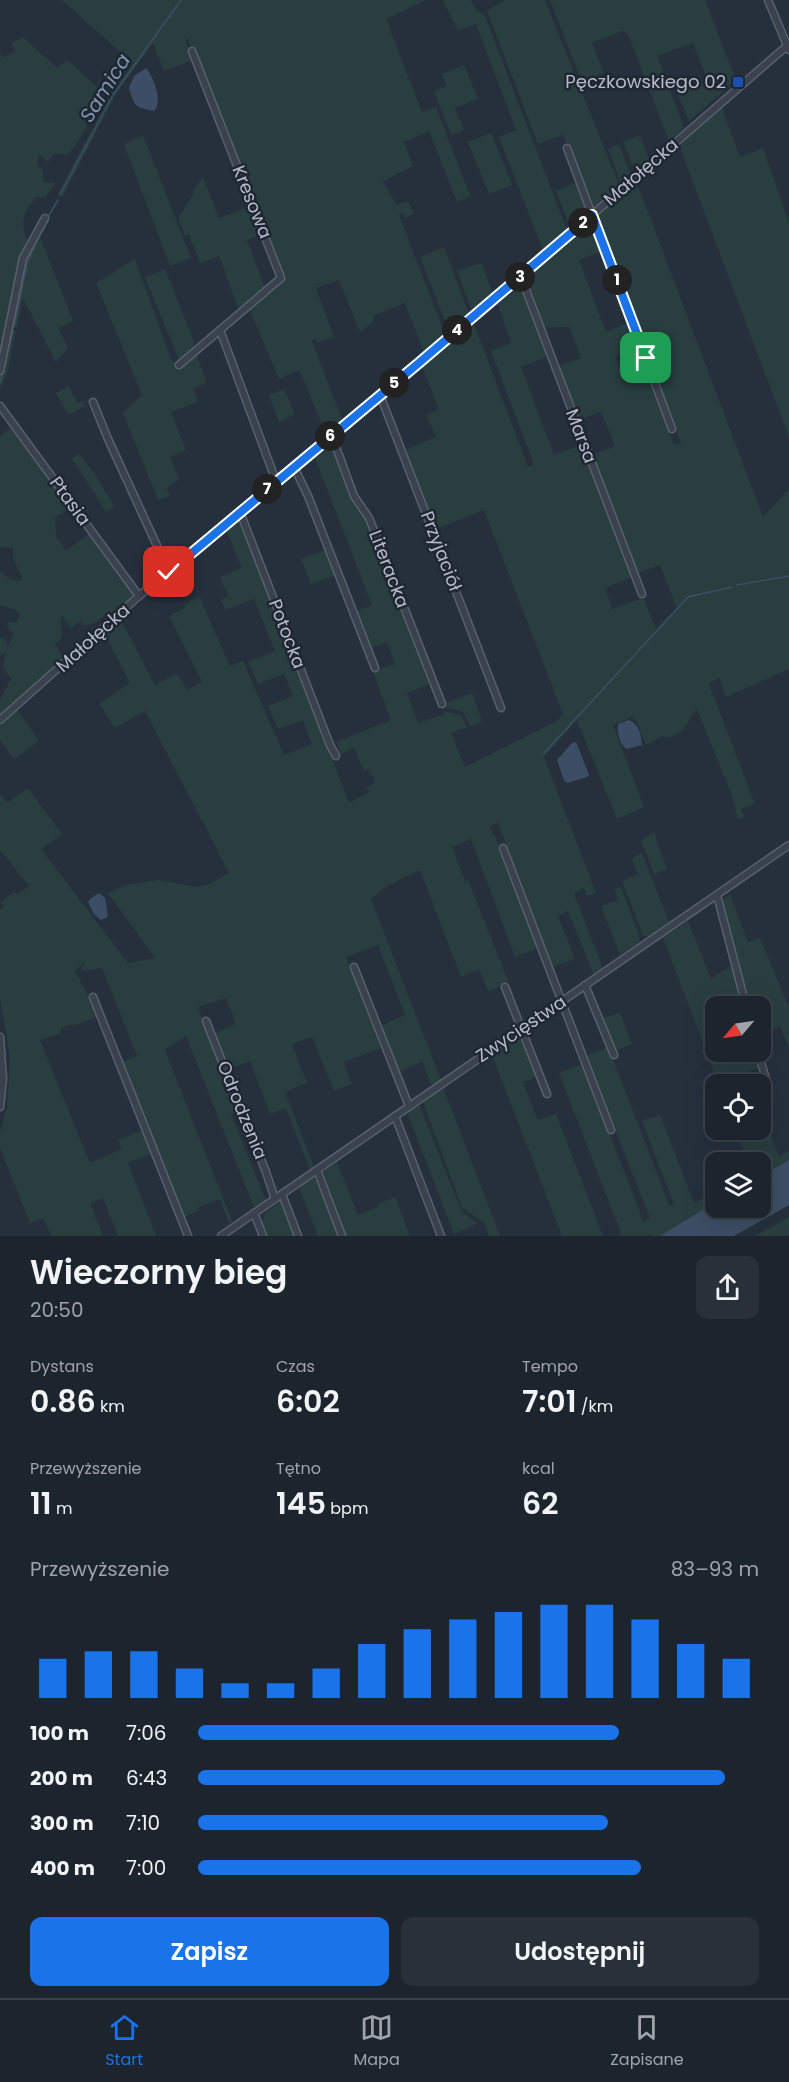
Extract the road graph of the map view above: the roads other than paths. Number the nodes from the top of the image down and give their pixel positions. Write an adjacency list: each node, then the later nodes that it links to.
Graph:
1 (768, 0): 2 (street)
2 (788, 46): 5 (street, Małołęcka)
3 (192, 51): 8 (street, Kresowa)
4 (567, 148): 5 (street)
5 (592, 215): 7 (street, Małołęcka); 14 (street)
6 (45, 218): 10 (street)
7 (520, 277): 11 (street, Małołęcka); 20 (street, Marsa)
8 (220, 330): 9 (street, Kresowa); 17 (street)
9 (179, 365)
10 (0, 370)
11 (380, 394): 15 (street, Małołęcka); 24 (street, Przyjaciół)
12 (93, 402): 19 (street)
13 (0, 406): 21 (street, Ptasia)
14 (672, 429)
15 (329, 436): 16 (street, Małołęcka); 23 (street, Literacka)
16 (294, 466): 17 (street, Małołęcka); 22 (street)
17 (276, 481): 18 (street, Małołęcka)
18 (240, 512): 19 (street, Małołęcka); 26 (street, Potocka)
19 (169, 572): 21 (street, Małołęcka)
20 (642, 594)
21 (139, 596): 25 (street, Małołęcka)
22 (375, 668)
23 (442, 704)
24 (501, 708)
25 (0, 720)
26 (336, 756)
27 (789, 845): 29 (street, Zwycięstwa)
28 (503, 848): 35 (street)
29 (717, 896): 31 (street, Zwycięstwa); 34 (street)
30 (354, 967): 41 (street)
31 (585, 985): 35 (street, Zwycięstwa); 39 (street)
32 (505, 987): 37 (street)
33 (93, 996): 49 (street)
34 (743, 996)
35 (562, 1002): 37 (street, Zwycięstwa); 44 (street)
36 (207, 1022): 47 (street, Odrodzenia)
37 (522, 1028): 40 (street); 41 (street, Zwycięstwa)
38 (0, 1037): 42 (street)
39 (614, 1055)
40 (547, 1094)
41 (409, 1106): 43 (street, Zwycięstwa)
42 (0, 1107)
43 (395, 1116): 45 (street, Zwycięstwa); 54 (street)
44 (611, 1130)
45 (316, 1170): 46 (street, Zwycięstwa); 53 (street)
46 (282, 1194): 47 (street, Zwycięstwa); 52 (street)
47 (275, 1199): 48 (street, Zwycięstwa)
48 (254, 1213): 50 (street, Zwycięstwa); 51 (street)
49 (188, 1236)
50 (221, 1236)
51 (263, 1236)
52 (298, 1236)
53 (342, 1236)
54 (441, 1236)

